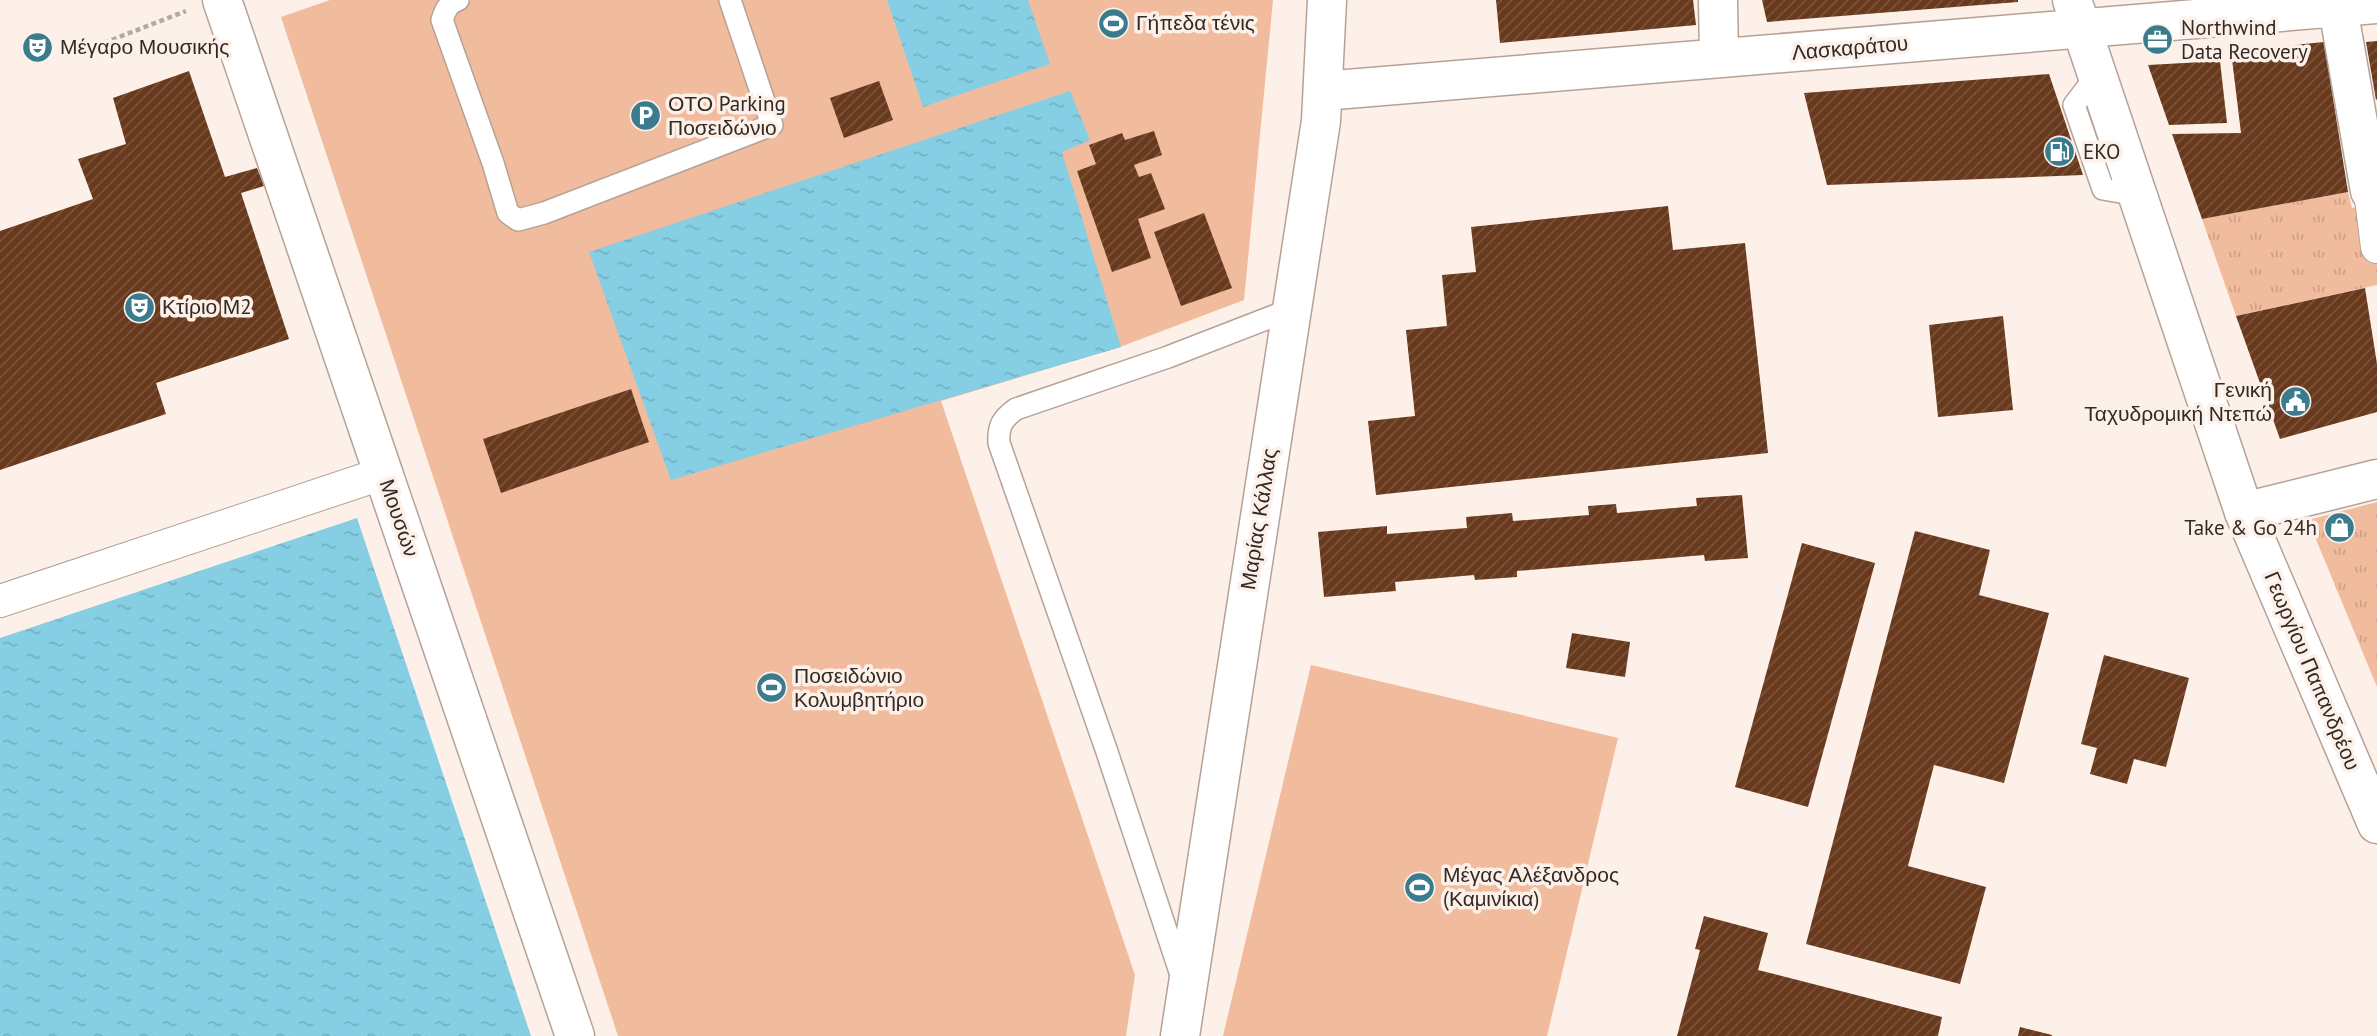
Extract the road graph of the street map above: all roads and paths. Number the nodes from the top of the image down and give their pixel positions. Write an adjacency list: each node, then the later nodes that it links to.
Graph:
1 (222, 0): 16 (street, Μουσών)
2 (458, 0): 3 (lane)
3 (730, 0)
4 (1327, 0): 12 (street, Μαρίας Κάλλας)
5 (1718, 0): 11 (street)
6 (2377, 4): 7 (street, Λασκαράτου)
7 (2337, 8): 8 (street, Λασκαράτου); 13 (street)
8 (2077, 14): 11 (street, Λασκαράτου); 18 (street, Γεωργίου Παπανδρέου)
9 (172, 16): 10 (path)
10 (96, 46)
11 (1719, 58): 12 (street, Λασκαράτου)
12 (1323, 91): 15 (street, Μαρίας Κάλλας)
13 (2370, 191): 14 (street)
14 (2377, 247)
15 (1292, 309): 21 (street, Μαρίας Κάλλας); 21 (lane)
16 (384, 473): 19 (street); 22 (street, Μουσών)
17 (2377, 479): 18 (street)
18 (2244, 512): 20 (street, Γεωργίου Παπανδρέου)
19 (0, 601)
20 (2377, 824)
21 (1186, 993): 23 (street, Μαρίας Κάλλας)
22 (575, 1036)
23 (1180, 1036)

